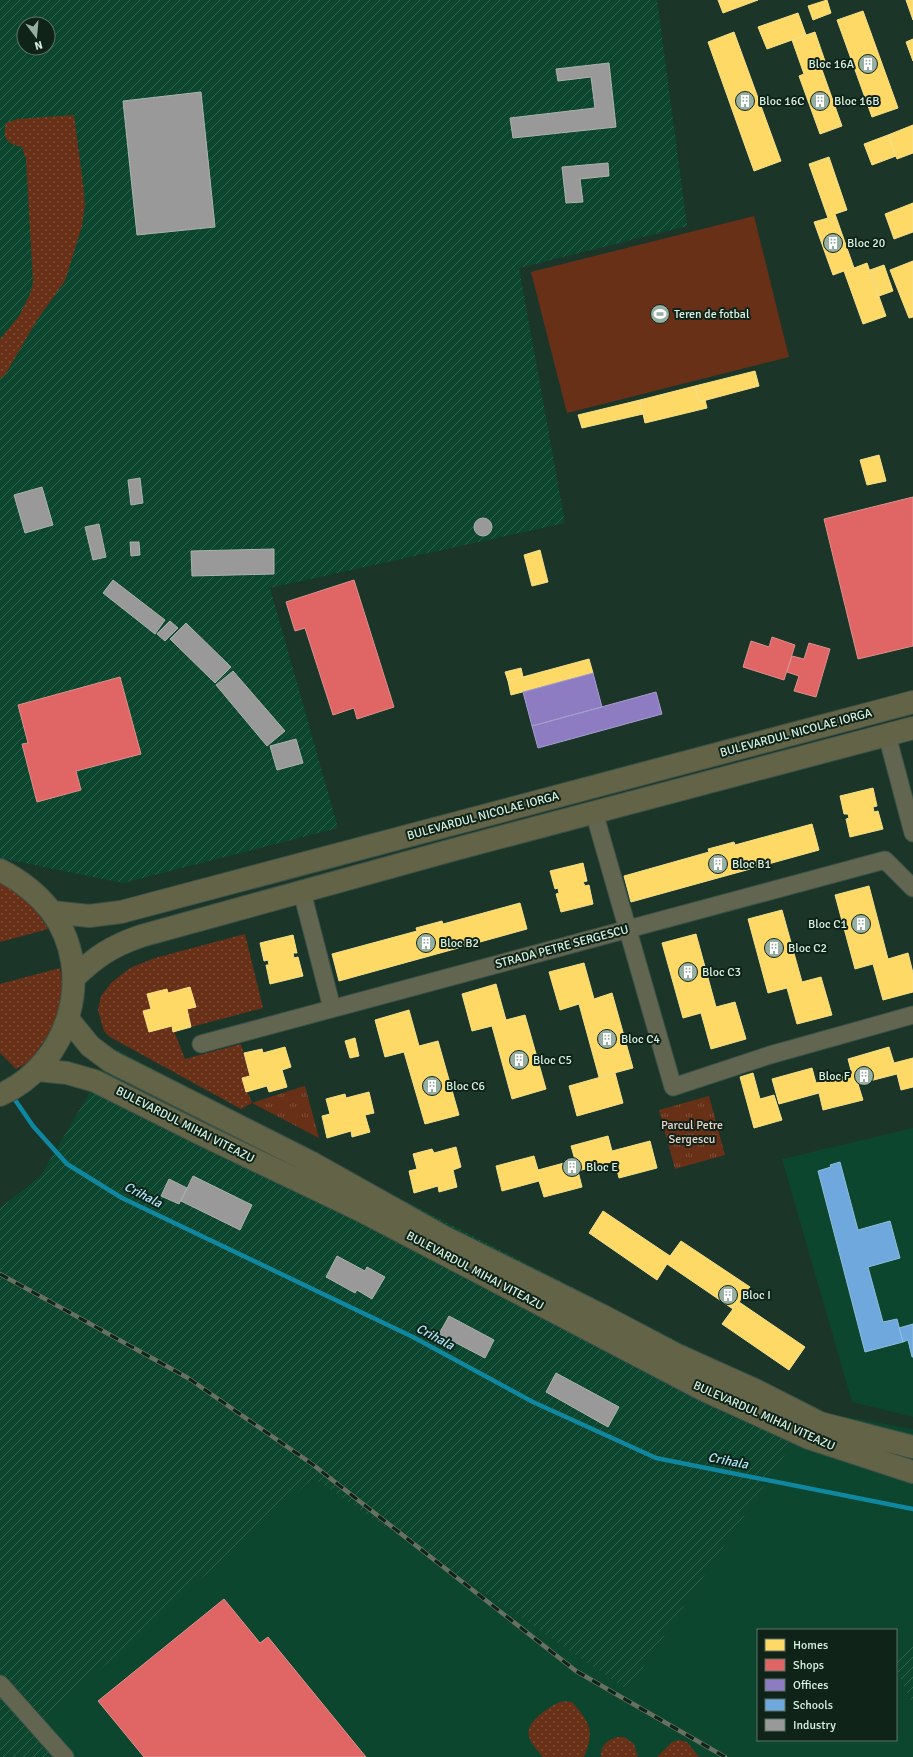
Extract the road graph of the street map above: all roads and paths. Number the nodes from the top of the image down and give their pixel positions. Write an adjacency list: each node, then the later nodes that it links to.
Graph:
1 (913, 702): 9 (main road, BULEVARDUL NICOLAE IORGA)
2 (913, 728): 3 (main road, BULEVARDUL NICOLAE IORGA)
3 (887, 735): 4 (main road, BULEVARDUL NICOLAE IORGA); 5 (street)
4 (594, 812): 8 (main road, BULEVARDUL NICOLAE IORGA); 10 (street)
5 (913, 833)
6 (0, 870): 9 (main road)
7 (913, 888): 10 (street, STRADA PETRE SERGESCU)
8 (302, 892): 11 (main road, BULEVARDUL NICOLAE IORGA); 12 (street)
9 (52, 912): 11 (main road)
10 (629, 929): 12 (street, STRADA PETRE SERGESCU); 13 (street)
11 (74, 978): 14 (main road)
12 (332, 1008): 15 (street, STRADA PETRE SERGESCU)
13 (913, 1015)
14 (68, 1019): 16 (main road); 18 (main road, BULEVARDUL MIHAI VITEAZU)
15 (201, 1044)
16 (34, 1073): 17 (main road); 18 (main road, BULEVARDUL MIHAI VITEAZU)
17 (0, 1095)
18 (367, 1204): 19 (main road, BULEVARDUL MIHAI VITEAZU)
19 (632, 1342): 20 (main road, BULEVARDUL MIHAI VITEAZU); 21 (main road, BULEVARDUL MIHAI VITEAZU)
20 (913, 1447)
21 (913, 1472)
22 (0, 1684): 23 (street)
23 (65, 1757)

